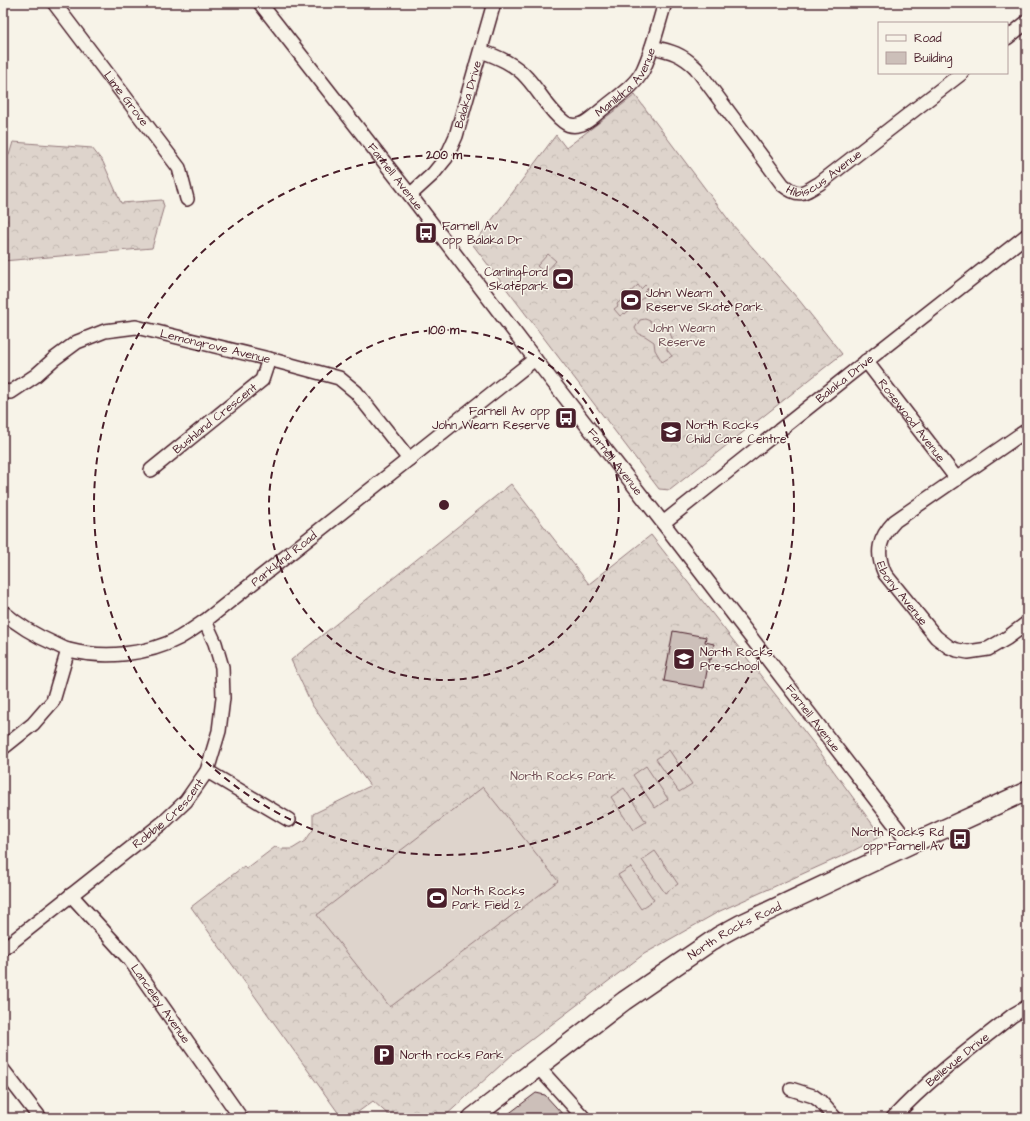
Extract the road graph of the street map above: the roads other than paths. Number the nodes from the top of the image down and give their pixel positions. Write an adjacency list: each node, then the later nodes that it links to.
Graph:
1 (54, 3): 11 (street, Lime Grove)
2 (260, 3): 10 (street, Farnell Avenue)
3 (494, 3): 8 (street, Balaka Drive)
4 (665, 3): 7 (street, Manildra Avenue)
5 (1027, 22): 6 (street)
6 (1008, 37)
7 (652, 47): 8 (street, Manildra Avenue); 9 (street, Hibiscus Avenue)
8 (481, 50): 10 (street, Balaka Drive)
9 (961, 74)
10 (410, 194): 14 (street, Farnell Avenue)
11 (188, 199)
12 (1027, 235): 15 (street, Balaka Drive)
13 (268, 359): 16 (street, Lemongrove Avenue); 18 (street, Lemongrove Avenue); 19 (street, Bushland Crescent)
14 (535, 359): 18 (street, Parkland Road); 21 (street, Farnell Avenue)
15 (866, 361): 20 (street, Rosewood Avenue); 21 (street, Balaka Drive)
16 (3, 391)
17 (1027, 430): 20 (street, Ebony Avenue)
18 (409, 459): 23 (street, Parkland Road)
19 (151, 470)
20 (957, 479): 24 (street, Ebony Avenue)
21 (663, 523): 30 (street, Farnell Avenue)
22 (3, 612): 25 (street, Parkland Road)
23 (205, 621): 25 (street, Parkland Road); 27 (street, Robbie Crescent)
24 (1027, 623)
25 (68, 650): 26 (street)
26 (3, 748)
27 (207, 771): 29 (street); 31 (street, Robbie Crescent)
28 (1027, 792): 30 (main road, North Rocks Road)
29 (289, 820)
30 (909, 845): 34 (main road, North Rocks Road)
31 (71, 895): 32 (street, Robbie Crescent); 38 (street, Lanceley Avenue)
32 (3, 949)
33 (1027, 1007): 42 (street, Bellevue Drive)
34 (538, 1067): 39 (main road, North Rocks Road); 40 (street)
35 (3, 1070): 37 (street)
36 (791, 1089): 41 (street)
37 (40, 1118)
38 (241, 1118)
39 (472, 1118)
40 (584, 1118)
41 (835, 1118)
42 (893, 1118)

